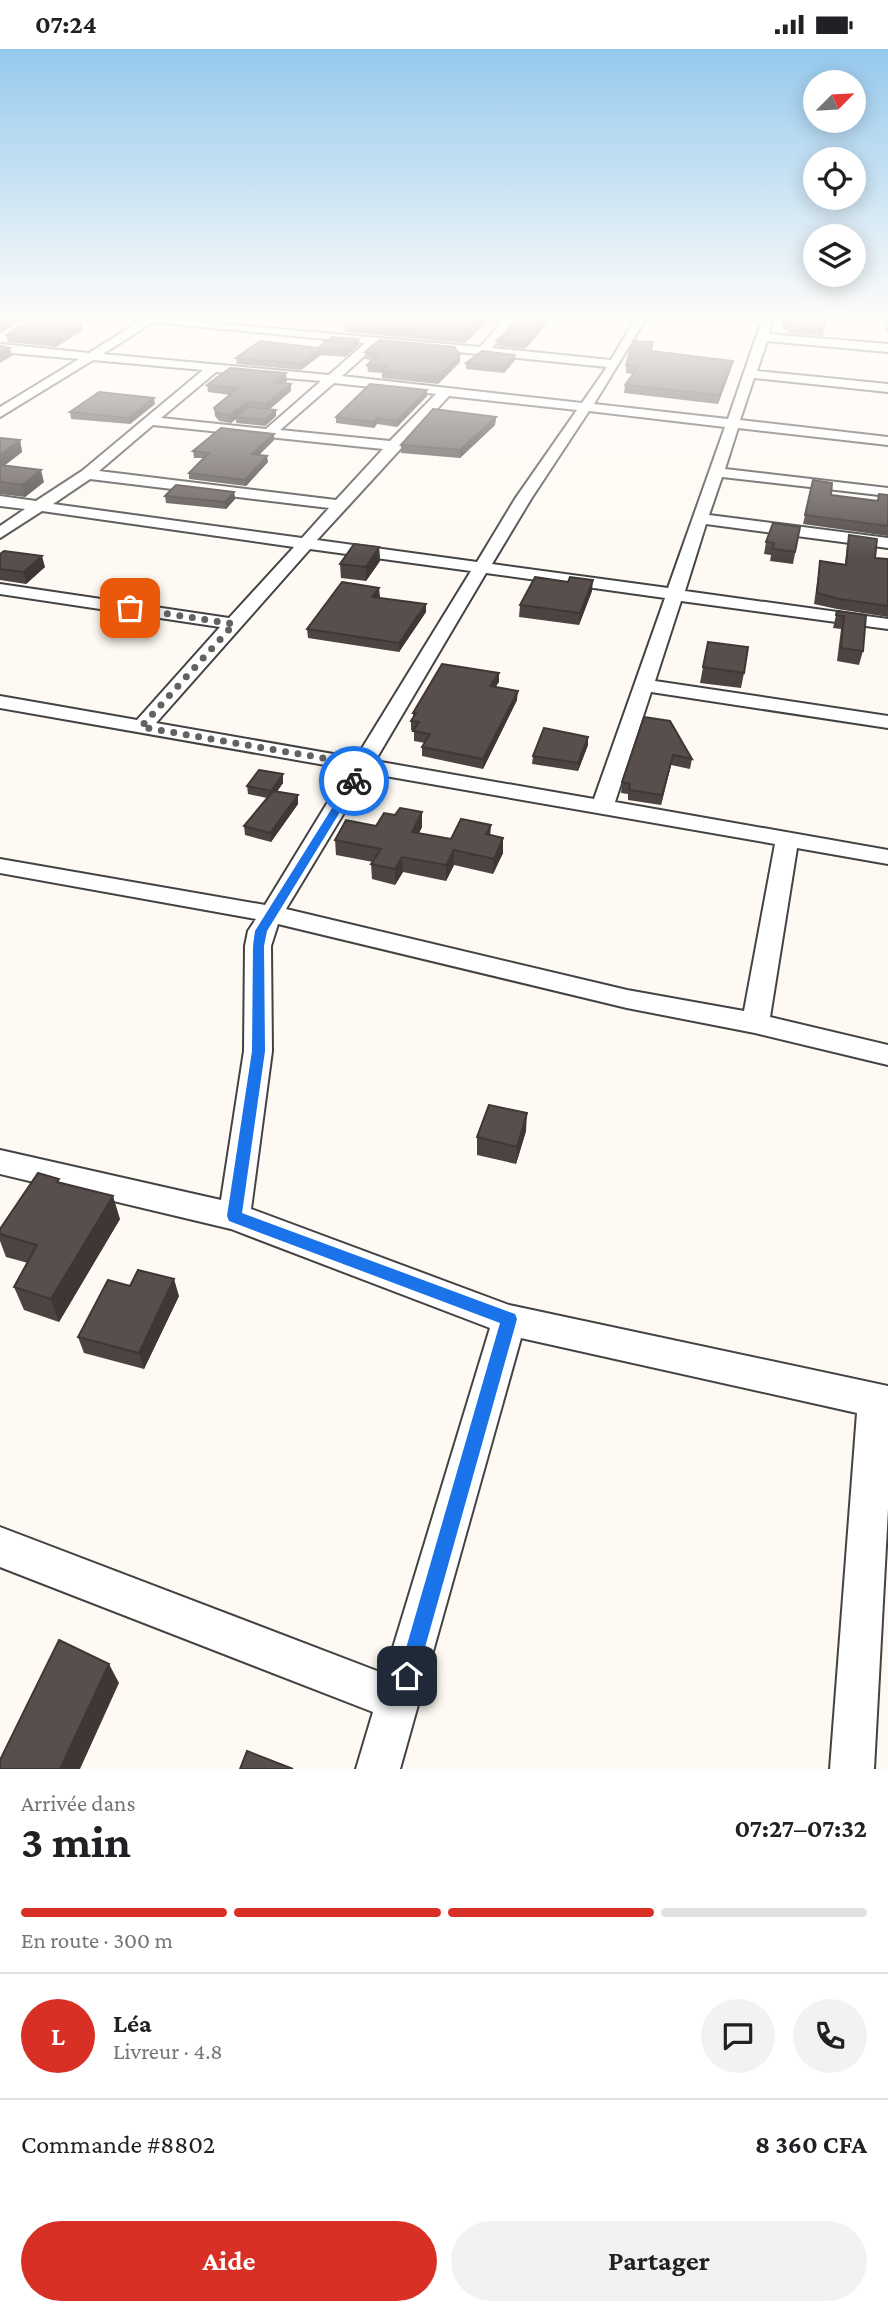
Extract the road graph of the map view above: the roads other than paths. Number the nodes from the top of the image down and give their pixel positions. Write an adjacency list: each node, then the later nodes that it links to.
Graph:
1 (178, 397): 10 (street)
2 (312, 397): 12 (street)
3 (440, 397): 14 (street)
4 (491, 397): 8 (street)
5 (593, 397): 8 (street)
6 (743, 397): 11 (street)
7 (6, 405): 9 (street)
8 (586, 408): 11 (street); 25 (street)
9 (0, 413)
10 (149, 421): 12 (street); 16 (street)
11 (733, 425): 13 (street); 15 (street)
12 (269, 433): 14 (street)
13 (888, 441)
14 (393, 446): 19 (street)
15 (716, 472): 17 (street); 21 (street)
16 (87, 474): 19 (street); 20 (street)
17 (888, 492)
18 (0, 501): 20 (street)
19 (340, 505): 24 (street)
20 (37, 506): 22 (street); 24 (street)
21 (700, 519): 23 (street); 27 (street)
22 (0, 533)
23 (888, 543)
24 (305, 545): 25 (street); 28 (street)
25 (483, 569): 27 (street); 34 (street)
26 (0, 589): 28 (street)
27 (674, 595): 29 (street); 30 (street)
28 (234, 624): 33 (street)
29 (888, 624)
30 (644, 685): 32 (street); 35 (street)
31 (0, 702): 33 (street)
32 (888, 722)
33 (141, 727): 34 (street)
34 (364, 765): 35 (street); 39 (street)
35 (602, 808): 36 (street)
36 (787, 840): 37 (street); 40 (street)
37 (888, 857)
38 (0, 866): 39 (street)
39 (272, 914): 40 (street); 43 (street)
40 (755, 1023): 41 (street)
41 (888, 1055)
42 (0, 1163): 43 (street)
43 (234, 1216): 44 (street)
44 (509, 1319): 45 (street); 47 (street)
45 (882, 1401): 49 (street)
46 (0, 1547): 47 (street)
47 (400, 1701): 48 (street)
48 (378, 1769)
49 (852, 1769)

